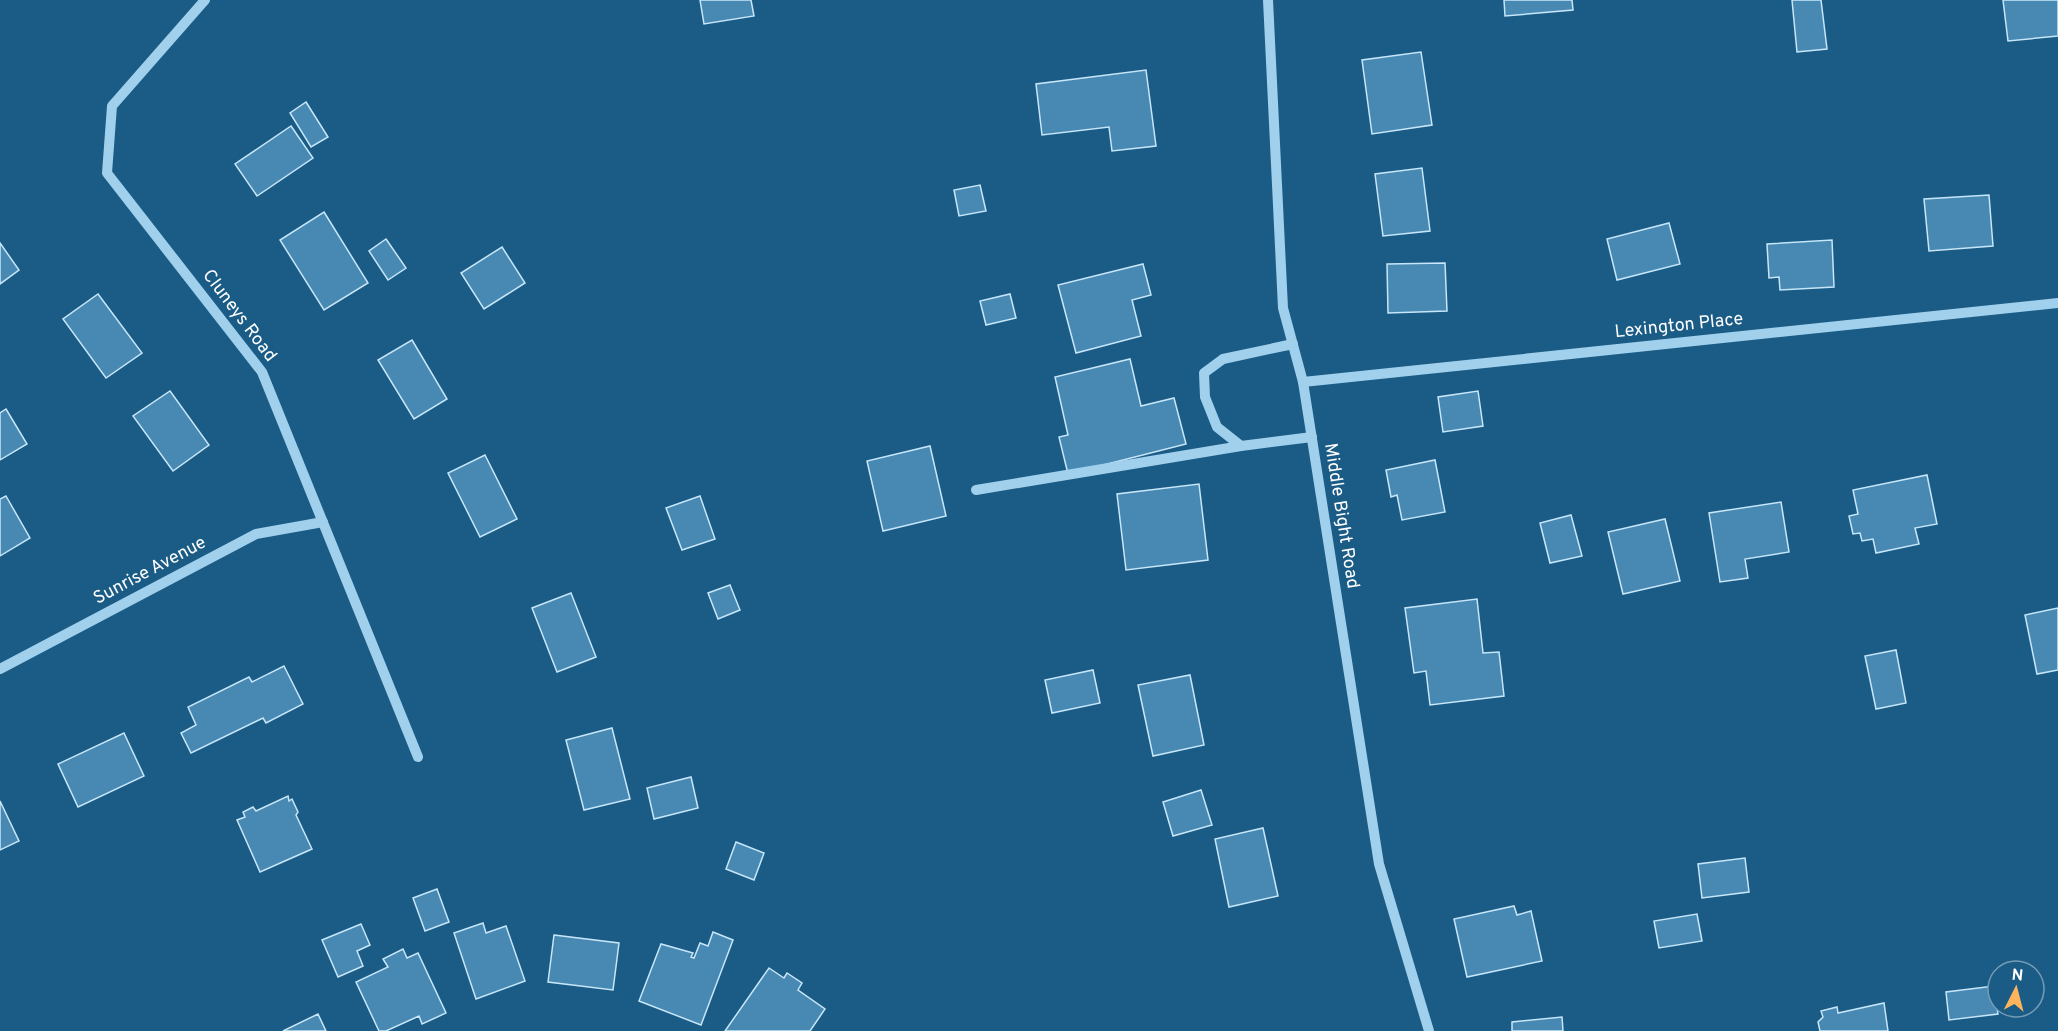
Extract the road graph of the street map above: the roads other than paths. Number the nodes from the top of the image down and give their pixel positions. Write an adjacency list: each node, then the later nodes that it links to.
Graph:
1 (205, 0): 9 (street, Cluneys Road)
2 (1268, 0): 4 (street, Middle Bight Road)
3 (2058, 303): 5 (street, Lexington Place)
4 (1293, 344): 5 (street, Middle Bight Road); 7 (street)
5 (1303, 382): 6 (street, Middle Bight Road)
6 (1312, 437): 7 (street); 12 (street, Middle Bight Road)
7 (1241, 446): 8 (street)
8 (976, 490)
9 (323, 522): 10 (street, Sunrise Avenue); 11 (street, Cluneys Road)
10 (0, 669)
11 (418, 758)
12 (1429, 1031)

